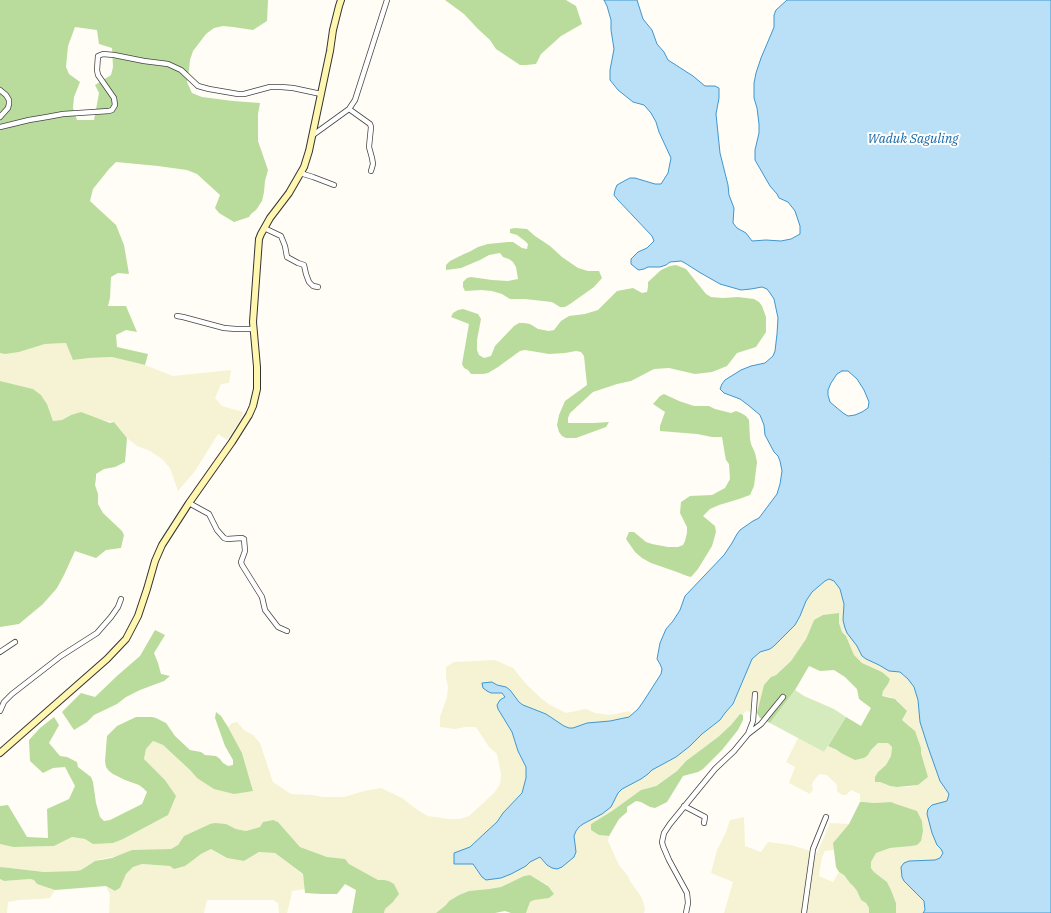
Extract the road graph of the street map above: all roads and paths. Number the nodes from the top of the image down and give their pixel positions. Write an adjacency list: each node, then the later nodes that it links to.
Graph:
1 (341, 0): 4 (main road)
2 (387, 0): 5 (street)
3 (0, 90): 6 (street)
4 (321, 94): 7 (street); 8 (main road)
5 (349, 109): 8 (street); 9 (street)
6 (0, 117)
7 (0, 127)
8 (313, 136): 10 (main road)
9 (371, 171)
10 (300, 173): 11 (street); 12 (main road)
11 (334, 185)
12 (264, 228): 13 (street); 15 (main road)
13 (318, 287)
14 (176, 316): 15 (street)
15 (253, 329): 16 (main road)
16 (189, 503): 18 (street); 25 (main road)
17 (121, 599): 23 (street)
18 (287, 631)
19 (15, 642): 20 (street)
20 (0, 652)
21 (755, 694): 24 (street)
22 (783, 697): 24 (street)
23 (0, 711)
24 (748, 734): 26 (street)
25 (0, 753)
26 (684, 806): 28 (street); 29 (street)
27 (826, 818): 30 (street)
28 (704, 823)
29 (686, 913)
30 (804, 913)

